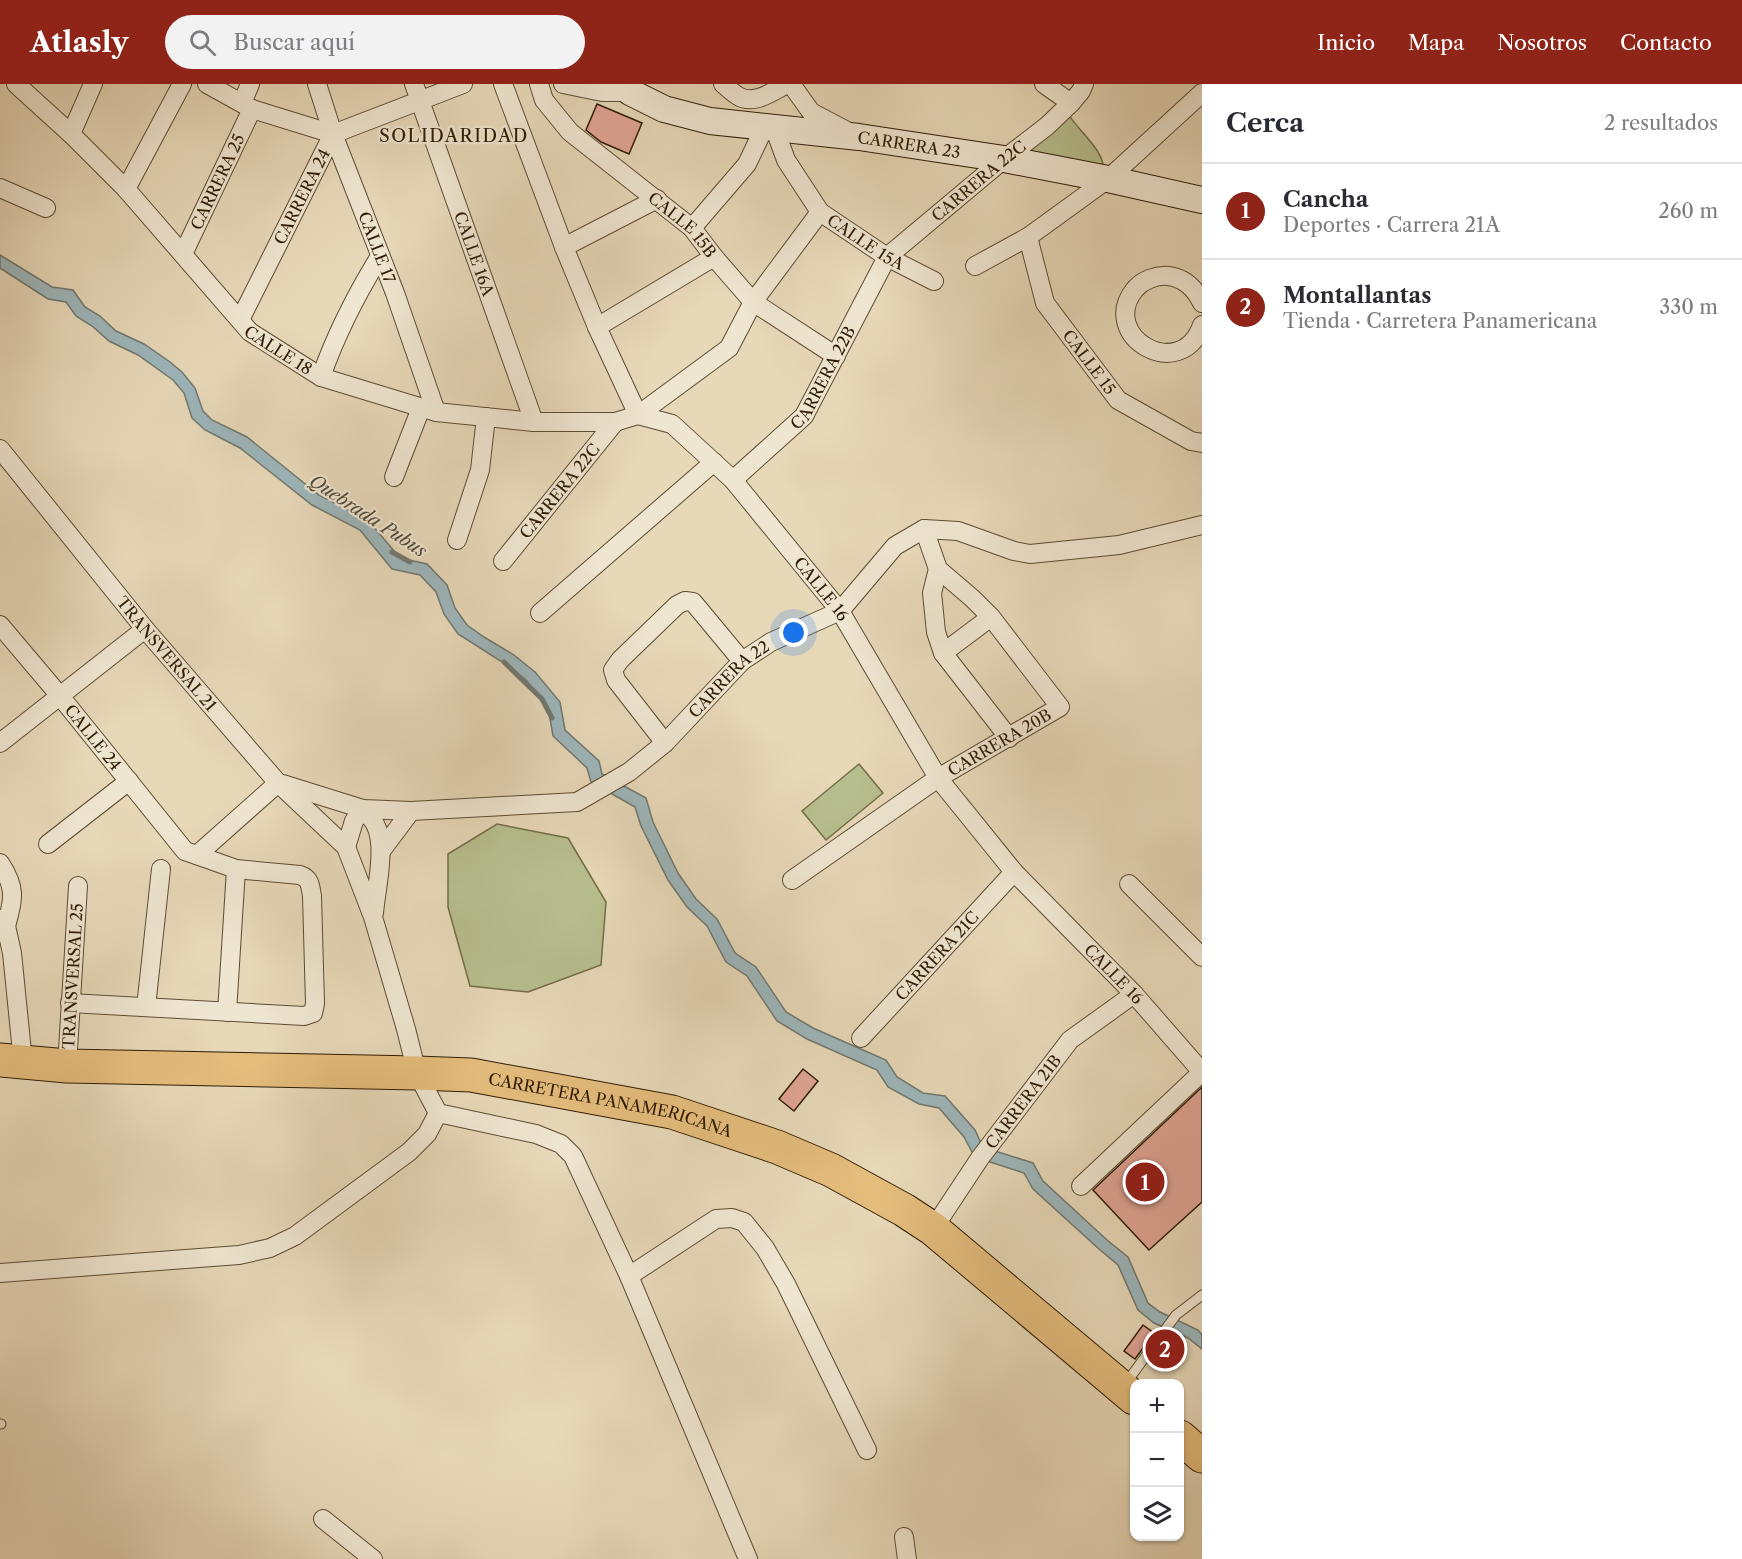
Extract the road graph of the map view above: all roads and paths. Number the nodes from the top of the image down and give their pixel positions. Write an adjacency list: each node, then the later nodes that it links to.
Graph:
1 (16, 84): 21 (street, CALLE 18)
2 (93, 84): 21 (street)
3 (182, 84): 27 (street)
4 (207, 84): 19 (street)
5 (250, 84): 19 (street, CARRERA 25)
6 (317, 84): 22 (street, CALLE 17)
7 (463, 84): 16 (street, CARRERA 24)
8 (503, 84): 34 (street)
9 (539, 84): 28 (street, CALLE 15B)
10 (563, 84): 15 (street)
11 (723, 84): 12 (street)
12 (789, 84): 23 (street)
13 (1044, 84): 18 (street)
14 (1084, 84): 18 (street)
15 (625, 88): 20 (street, CARRERA 23)
16 (417, 92): 22 (street, CARRERA 24); 51 (street, CALLE 16A)
17 (1202, 93): 25 (street)
18 (1071, 103): 24 (street, CARRERA 22C)
19 (247, 106): 22 (street); 35 (street, CARRERA 25)
20 (770, 127): 23 (street, CARRERA 23); 31 (street, CALLE 15A); 32 (street)
21 (71, 134): 27 (street, CALLE 18)
22 (333, 134): 36 (street, CALLE 17); 43 (street, CARRERA 24)
23 (859, 137): 24 (street, CARRERA 23)
24 (1004, 159): 25 (street, CARRERA 23); 37 (street, CARRERA 22C)
25 (1108, 179): 29 (street, CARRERA 23); 33 (street)
26 (0, 188): 30 (street)
27 (126, 189): 35 (street, CALLE 18)
28 (657, 199): 32 (street, CALLE 15B); 34 (street)
29 (1202, 200)
30 (46, 208)
31 (820, 212): 37 (street, CALLE 15A); 41 (street)
32 (692, 228): 38 (street, CALLE 15B)
33 (1028, 237): 39 (street); 53 (street, CALLE 15)
34 (564, 247): 45 (street)
35 (183, 255): 43 (street, CALLE 18)
36 (380, 256): 47 (street); 48 (street, CALLE 17)
37 (887, 257): 40 (street, CALLE 15A); 46 (street, CARRERA 22B)
38 (714, 258): 41 (street, CALLE 15B); 45 (street)
39 (975, 266)
40 (934, 282)
41 (753, 303): 46 (street, CALLE 15B); 49 (street)
42 (1202, 303): 44 (street)
43 (240, 320): 47 (street, CALLE 18)
44 (1202, 324)
45 (597, 327): 49 (street)
46 (836, 356): 57 (street, CARRERA 22B)
47 (321, 377): 48 (street, CALLE 18)
48 (428, 410): 50 (street, CALLE 18); 56 (street)
49 (638, 414): 52 (street, CALLE 18); 55 (street, CALLE 16)
50 (486, 417): 51 (street, CALLE 18); 60 (street)
51 (534, 422): 52 (street, CALLE 18)
52 (615, 422): 61 (street, CARRERA 22C)
53 (1202, 443)
54 (0, 449): 67 (street, TRANSVERSAL 21)
55 (714, 462): 57 (street, CALLE 16); 64 (street)
56 (394, 477)
57 (733, 480): 63 (street, CALLE 16)
58 (1202, 525): 59 (street)
59 (924, 529): 62 (street); 63 (street, CARRERA 22)
60 (457, 540)
61 (503, 561)
62 (938, 569): 65 (street); 68 (street)
63 (840, 611): 69 (street, CARRERA 22); 74 (street, CALLE 16)
64 (540, 613)
65 (991, 617): 68 (street); 71 (street, CARRERA 20B)
66 (0, 625): 70 (street, CALLE 24)
67 (145, 629): 70 (street); 76 (street, TRANSVERSAL 21)
68 (943, 653): 71 (street)
69 (742, 662): 73 (street, CARRERA 22); 73 (street)
70 (60, 696): 72 (street); 75 (street, CALLE 24)
71 (1009, 738): 74 (street, CARRERA 20B)
72 (0, 743)
73 (665, 743): 78 (street, CARRERA 22)
74 (938, 778): 86 (street, CALLE 16); 87 (street, CARRERA 20B)
75 (129, 782): 79 (street); 82 (street, CALLE 24)
76 (278, 783): 77 (street, CARRERA 22); 80 (street, TRANSVERSAL 21); 82 (street)
77 (363, 809): 78 (street, CARRERA 22); 80 (street); 81 (street, TRANSVERSAL 21)
78 (411, 811): 81 (street)
79 (48, 844)
80 (346, 847): 90 (street, TRANSVERSAL 21)
81 (381, 851): 90 (street, TRANSVERSAL 21)
82 (191, 853): 85 (street)
83 (0, 863): 91 (street)
84 (161, 869): 95 (street)
85 (236, 869): 96 (street); 96 (street)
86 (1014, 873): 93 (street, CALLE 16); 97 (street, CARRERA 21C)
87 (792, 880)
88 (1129, 884): 92 (street)
89 (78, 886): 94 (street, TRANSVERSAL 25)
90 (373, 917): 100 (street, TRANSVERSAL 21)
91 (3, 922): 98 (street)
92 (1202, 957)
93 (1134, 994): 101 (street, CALLE 16); 104 (street, CARRERA 21B)
94 (70, 1003): 95 (street); 99 (street, TRANSVERSAL 25)
95 (147, 1007): 96 (street)
96 (227, 1012)
97 (861, 1038)
98 (12, 1061): 99 (highway, CARRETERA PANAMERICANA)
99 (67, 1066): 100 (highway, CARRETERA PANAMERICANA)
100 (417, 1072): 102 (street, TRANSVERSAL 21); 104 (highway, CARRETERA PANAMERICANA)
101 (1202, 1072): 103 (street)
102 (438, 1113): 105 (street); 106 (street)
103 (1082, 1186)
104 (933, 1229): 108 (highway, CARRETERA PANAMERICANA)
105 (0, 1273)
106 (628, 1276): 110 (street); 115 (street)
107 (1202, 1295): 108 (lane)
108 (1129, 1393)
109 (1184, 1441): 111 (highway)
110 (867, 1450)
111 (1202, 1456)
112 (323, 1519): 114 (street)
113 (903, 1537): 116 (street)
114 (373, 1559)
115 (747, 1559)
116 (907, 1559)

